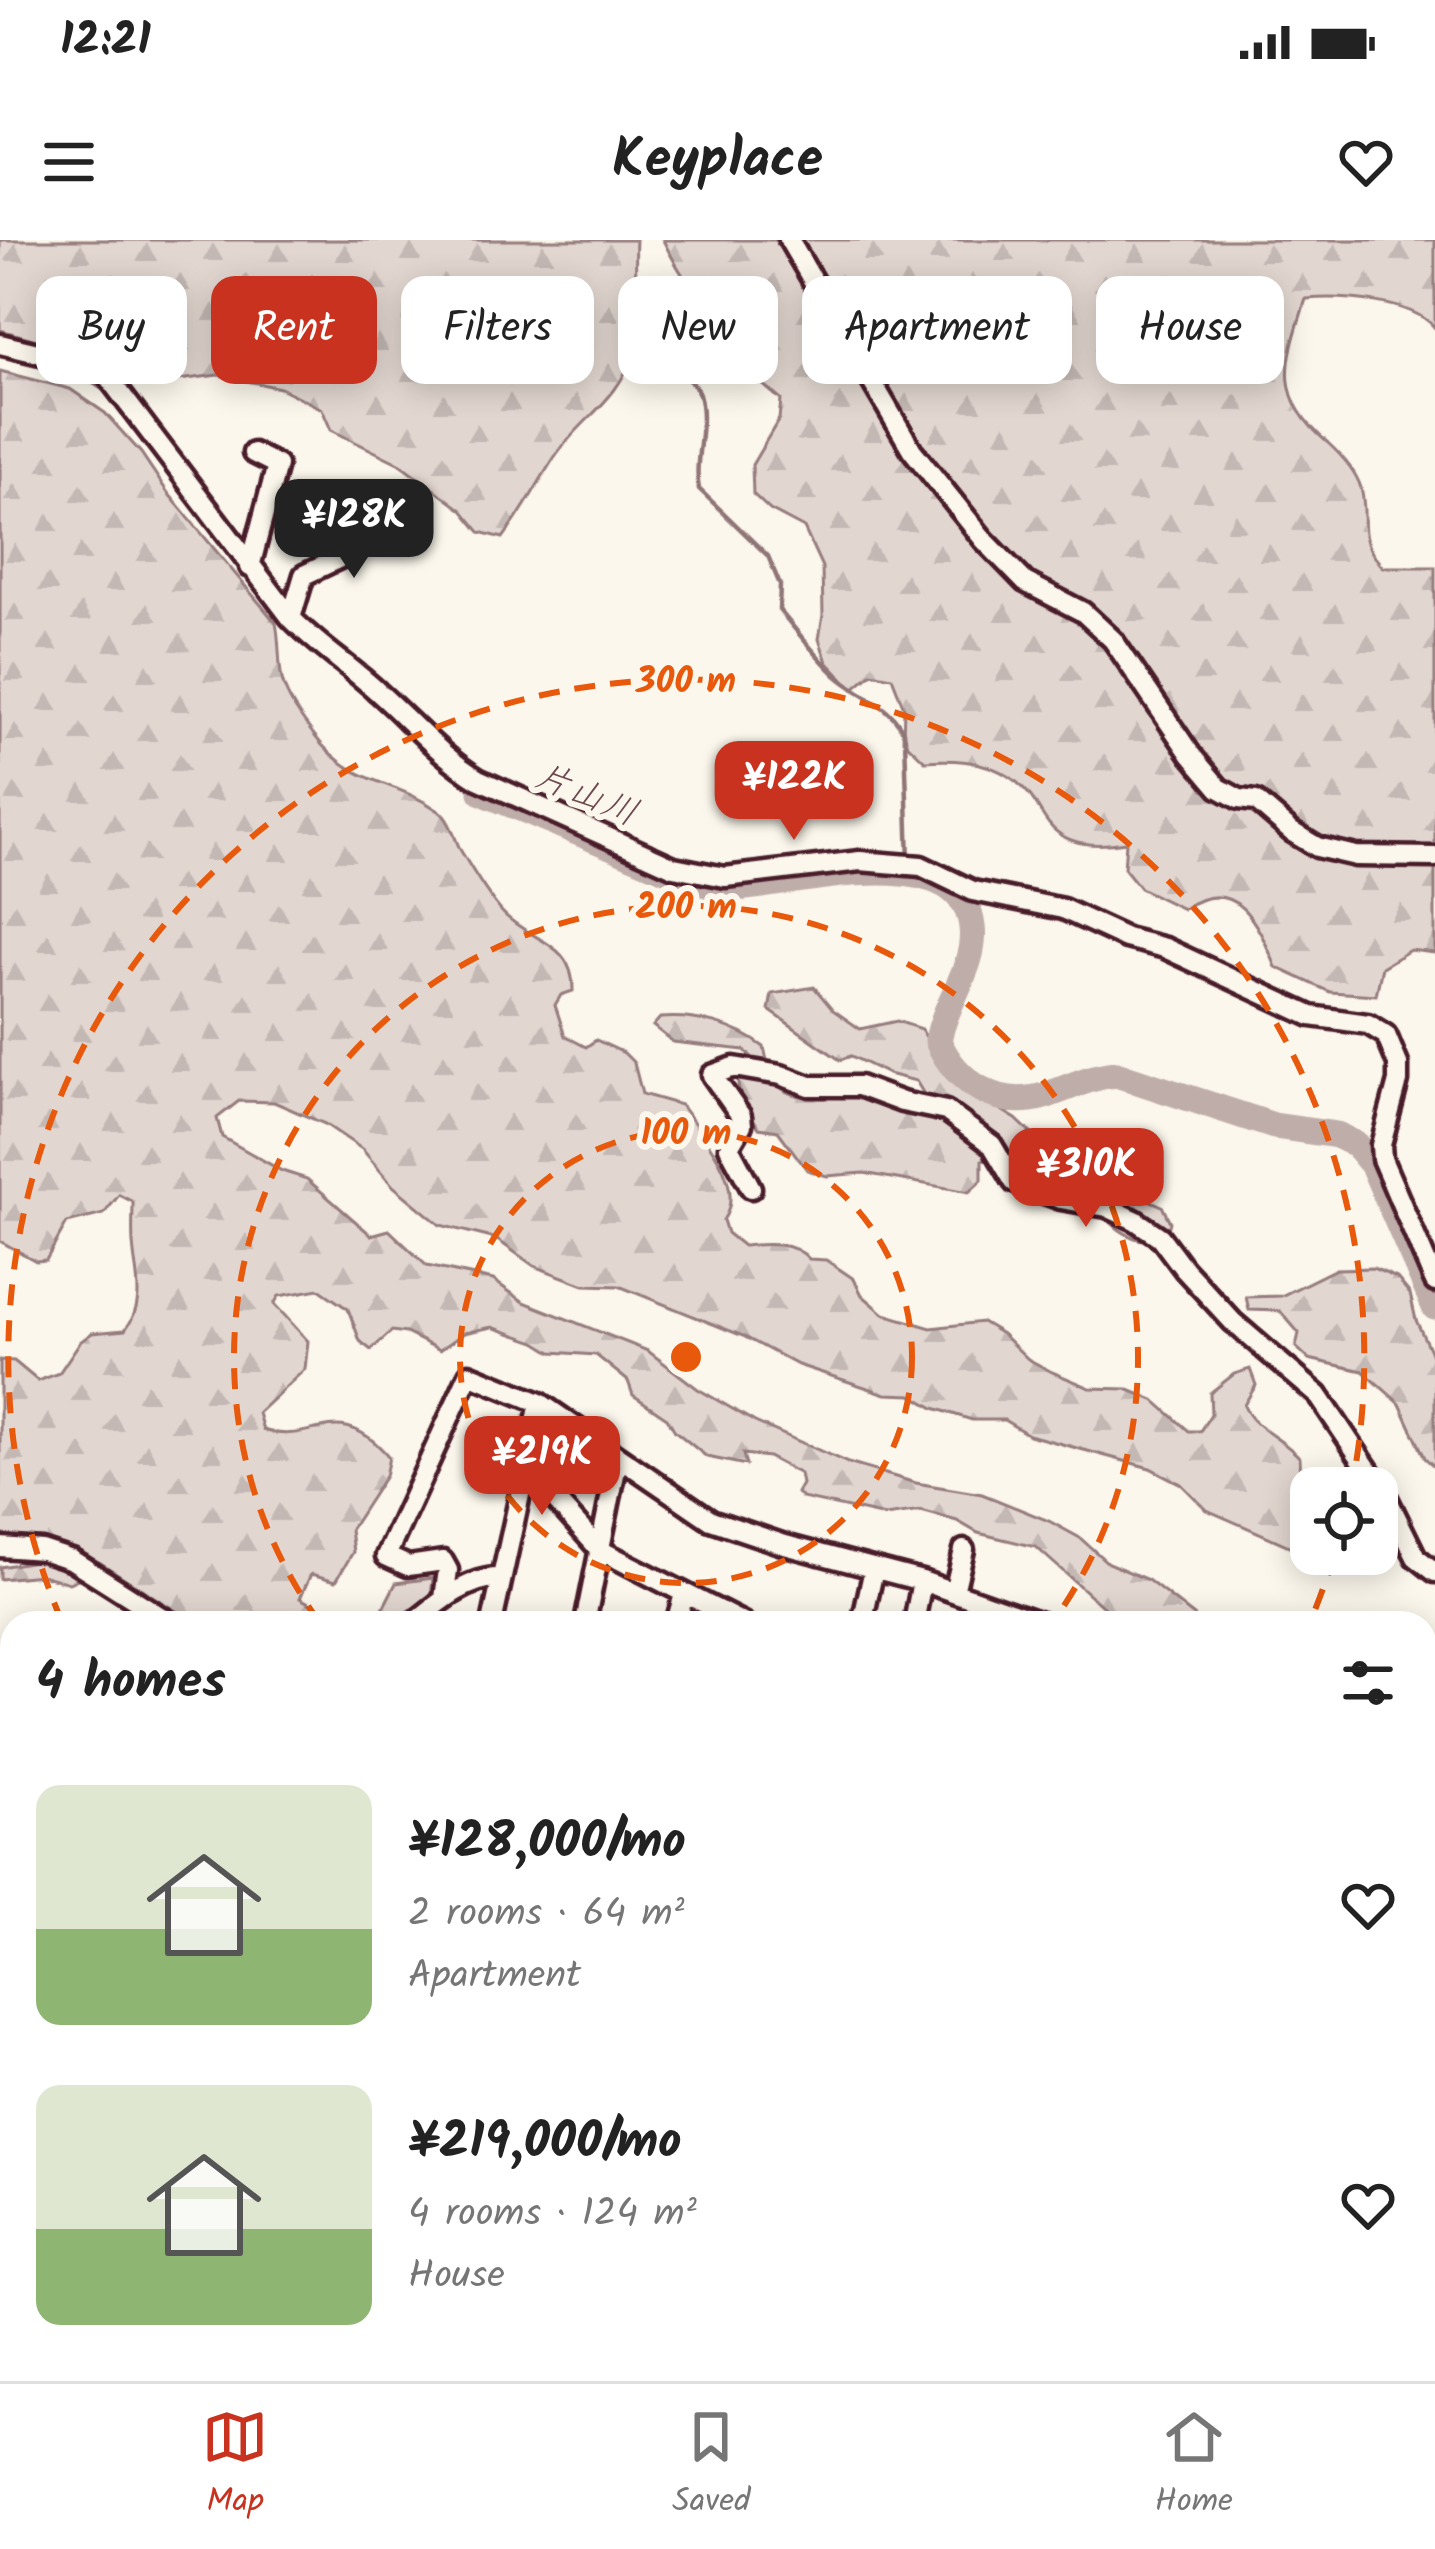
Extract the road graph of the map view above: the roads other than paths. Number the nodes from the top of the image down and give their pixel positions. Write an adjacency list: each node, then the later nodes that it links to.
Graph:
1 (789, 240): 7 (street)
2 (0, 344): 5 (street)
3 (253, 453): 5 (street)
4 (404, 523): 6 (street)
5 (250, 567): 6 (street)
6 (291, 618): 9 (street)
7 (1435, 857)
8 (751, 1188): 17 (street)
9 (1435, 1282)
10 (540, 1402): 11 (street); 12 (street); 22 (street)
11 (618, 1459): 14 (street); 16 (street)
12 (526, 1466): 14 (street); 18 (street)
13 (0, 1547): 23 (street)
14 (600, 1550): 21 (street); 26 (street)
15 (964, 1550): 20 (street)
16 (874, 1569): 19 (street); 29 (street)
17 (1435, 1572)
18 (501, 1578): 22 (street); 25 (street)
19 (922, 1581): 20 (street); 30 (street)
20 (954, 1592): 31 (street)
21 (684, 1594): 27 (street); 28 (street)
22 (444, 1598): 24 (street)
23 (152, 1611)
24 (428, 1611)
25 (494, 1611)
26 (587, 1611)
27 (679, 1611)
28 (719, 1611)
29 (865, 1611)
30 (916, 1611)
31 (990, 1611)

